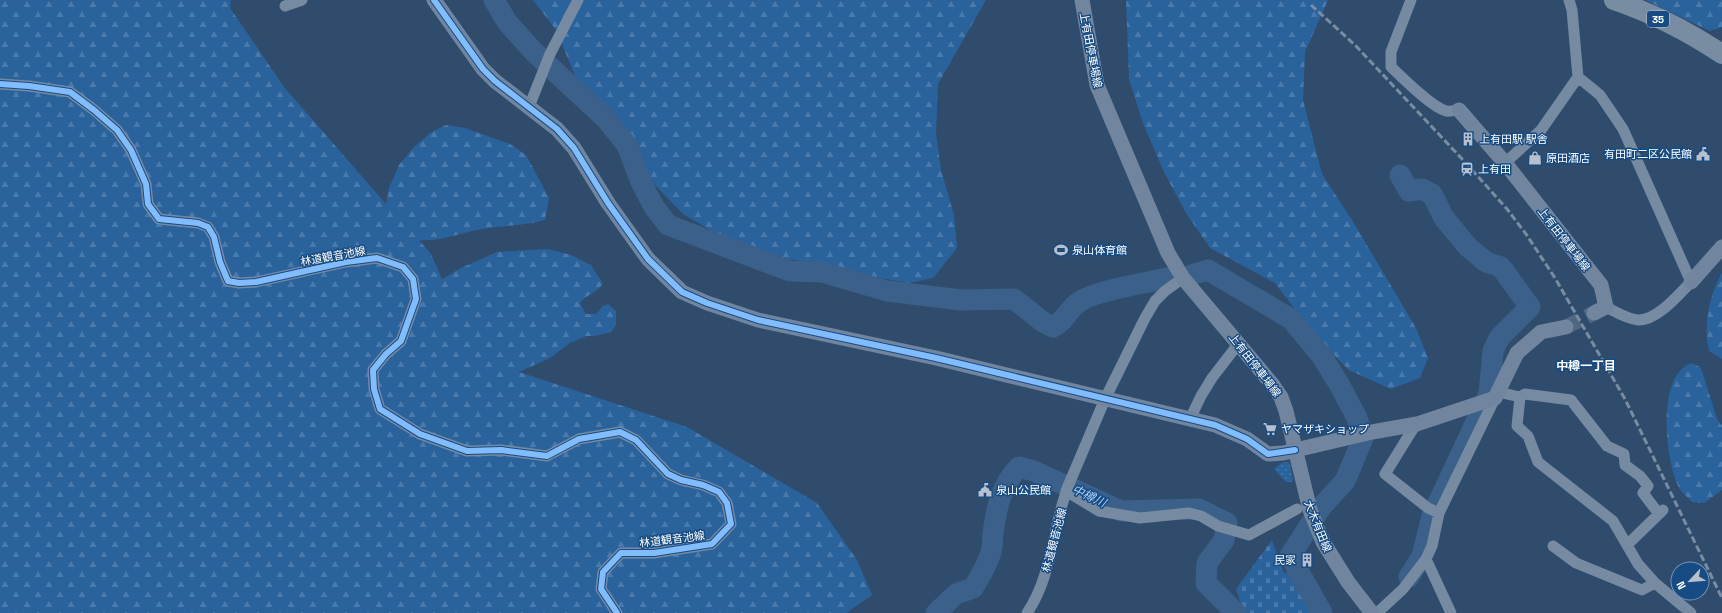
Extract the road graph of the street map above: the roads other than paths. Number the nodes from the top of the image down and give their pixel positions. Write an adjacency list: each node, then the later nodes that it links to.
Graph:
1 (302, 0): 8 (street)
2 (434, 0): 12 (main road)
3 (578, 0): 12 (street)
4 (1082, 0): 16 (main road, 上有田停車場線)
5 (1411, 0): 13 (street)
6 (1569, 0): 10 (street)
7 (1614, 0): 9 (highway, 35)
8 (284, 6)
9 (1722, 54)
10 (1578, 77): 14 (street); 17 (street)
11 (0, 84): 34 (street, 林道観音池線)
12 (529, 107): 23 (main road)
13 (1459, 110): 14 (main road, 上有田停車場線)
14 (1505, 163): 18 (main road, 上有田停車場線)
15 (1722, 247): 17 (main road)
16 (1183, 278): 20 (main road, 上有田停車場線); 23 (street)
17 (1691, 282): 18 (street)
18 (1600, 310)
19 (1566, 327): 21 (main road)
20 (1239, 343): 24 (street); 26 (main road, 上有田停車場線)
21 (1496, 395): 22 (street); 25 (main road); 29 (street)
22 (1520, 397): 30 (street); 30 (street)
23 (1105, 399): 24 (main road); 27 (street, 林道観音池線); 27 (street)
24 (1190, 419): 26 (main road)
25 (1416, 424): 26 (main road); 29 (street)
26 (1295, 450): 36 (main road, 大木有田線)
27 (1066, 491): 28 (street); 35 (street, 林道観音池線)
28 (1297, 509)
29 (1439, 513): 32 (street)
30 (1628, 544): 33 (street)
31 (1553, 546): 33 (street)
32 (1426, 559): 37 (street); 38 (street)
33 (1655, 583): 39 (street)
34 (617, 613)
35 (1027, 613)
36 (1372, 613)
37 (1377, 613)
38 (1451, 613)
39 (1691, 613)

